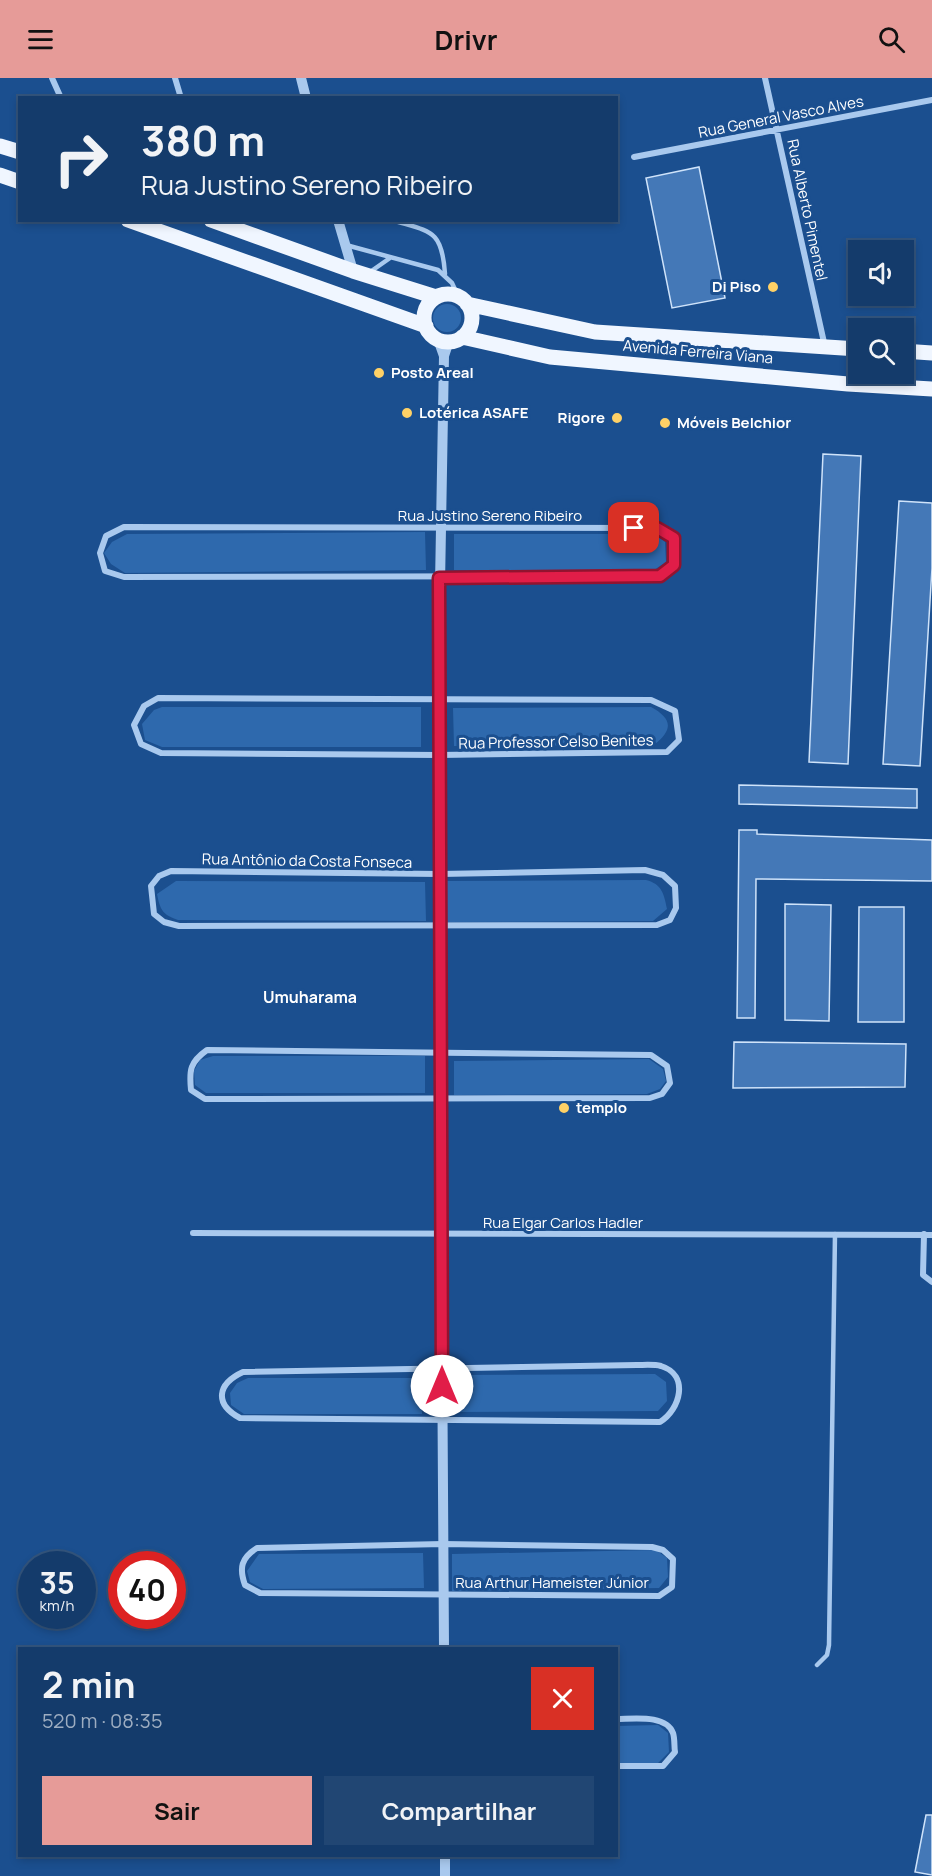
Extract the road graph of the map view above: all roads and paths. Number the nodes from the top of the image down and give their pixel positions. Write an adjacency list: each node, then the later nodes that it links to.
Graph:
1 (52, 78): 5 (street)
2 (175, 78): 6 (street)
3 (301, 78): 7 (street)
4 (765, 78): 9 (street, Rua Alberto Pimentel)
5 (60, 96)
6 (180, 96)
7 (306, 96)
8 (932, 100): 9 (street, Rua General Vasco Alves)
9 (777, 130): 12 (street, Rua General Vasco Alves); 27 (street, Rua Alberto Pimentel)
10 (0, 146): 11 (main road)
11 (18, 151)
12 (634, 157)
13 (0, 175): 14 (main road)
14 (18, 181)
15 (134, 222): 25 (main road)
16 (218, 222): 21 (main road)
17 (339, 222): 19 (street)
18 (398, 222): 22 (lane)
19 (345, 245): 20 (lane); 21 (street)
20 (390, 258): 21 (lane); 22 (lane)
21 (359, 273): 23 (main road)
22 (445, 274): 24 (lane)
23 (436, 297): 24 (main road); 25 (main road)
24 (462, 300): 26 (main road); 27 (main road, Avenida Ferreira Viana)
25 (426, 326): 26 (main road)
26 (450, 339): 31 (main road, Avenida Ferreira Viana); 32 (street)
27 (825, 347): 28 (main road, Avenida Ferreira Viana)
28 (848, 348)
29 (914, 352): 30 (main road)
30 (932, 353)
31 (932, 389)
32 (442, 529): 33 (street); 33 (street, Rua Justino Sereno Ribeiro); 33 (street, Rua Justino Sereno Ribeiro)
33 (439, 578): 34 (street)
34 (438, 699): 35 (street); 35 (street, Rua Professor Celso Benites); 35 (street, Rua Professor Celso Benites)
35 (439, 755): 36 (street)
36 (440, 874): 37 (street); 37 (street, Rua Antônio da Costa Fonseca); 37 (street, Rua Antônio da Costa Fonseca)
37 (440, 924): 38 (street)
38 (440, 1052): 39 (street); 39 (street); 39 (street)
39 (441, 1100): 44 (street)
40 (193, 1233): 44 (street, Rua Elgar Carlos Hadler)
41 (835, 1234): 42 (street, Rua Elgar Carlos Hadler); 44 (street, Rua Elgar Carlos Hadler); 51 (lane)
42 (924, 1234): 43 (street, Rua Elgar Carlos Hadler); 45 (street)
43 (932, 1235)
44 (441, 1236): 46 (street)
45 (932, 1282)
46 (442, 1369): 47 (street); 47 (street); 47 (street)
47 (442, 1420): 48 (street)
48 (443, 1544): 49 (street); 49 (street, Rua Arthur Hameister Júnior); 49 (street, Rua Arthur Hameister Júnior)
49 (443, 1595): 50 (street)
50 (444, 1647)
51 (817, 1665)
52 (618, 1719): 53 (street)
53 (618, 1766)
54 (445, 1857): 55 (street)
55 (445, 1876)

